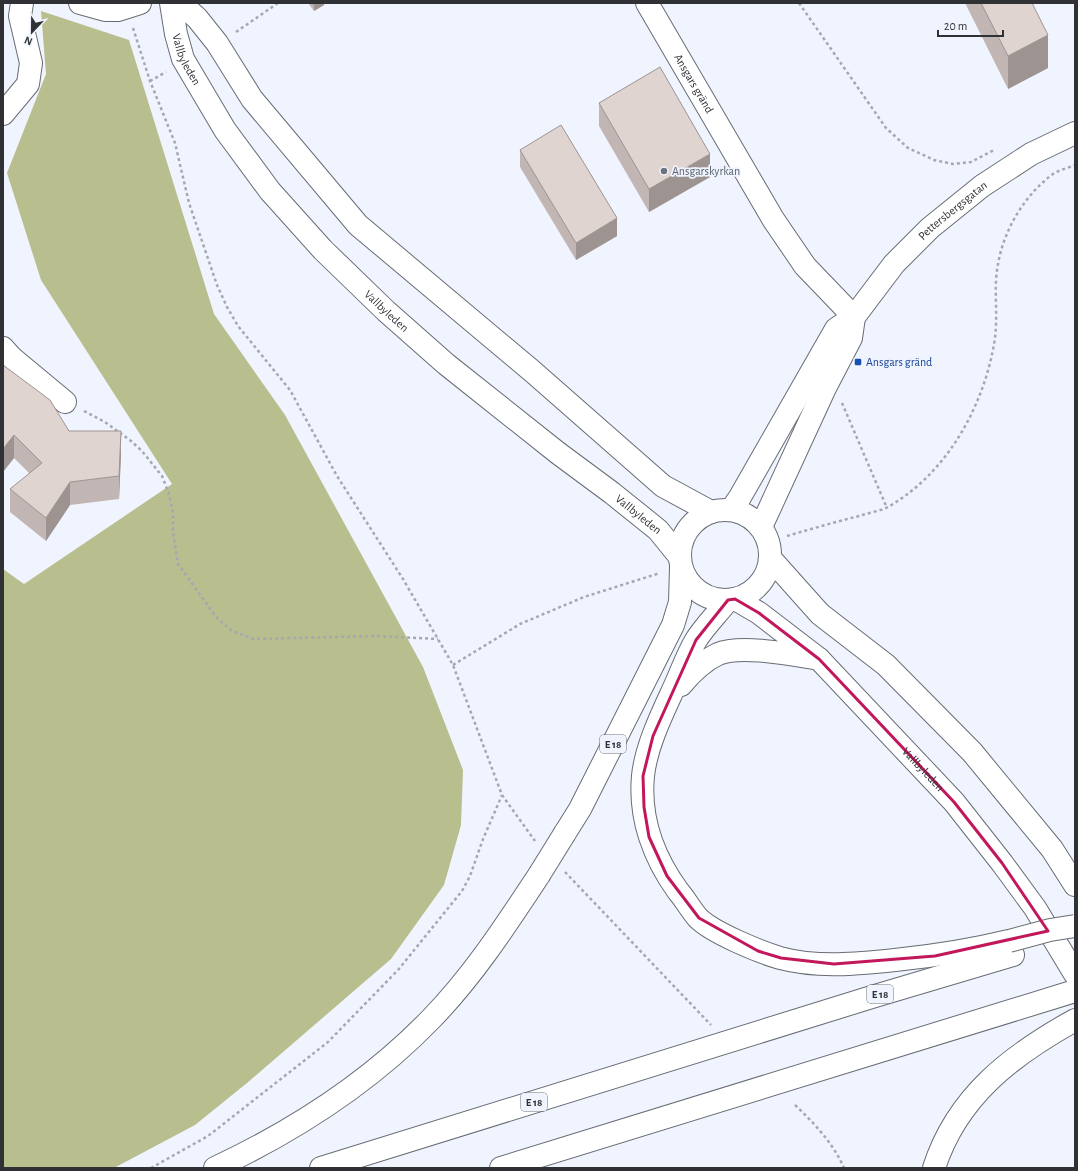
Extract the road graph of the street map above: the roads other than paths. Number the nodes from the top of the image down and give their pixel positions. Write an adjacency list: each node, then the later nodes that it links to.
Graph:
1 (22, 3): 7 (main road)
2 (80, 3): 3 (main road)
3 (140, 3)
4 (171, 3): 15 (main road, Vallbyleden)
5 (180, 3): 12 (main road)
6 (646, 3): 9 (main road, Ansgars gränd)
7 (3, 114)
8 (1075, 133): 9 (main road, Pettersbergsgatan)
9 (854, 317): 12 (main road, Pettersbergsgatan); 13 (main road, Pettersbergsgatan)
10 (3, 348): 11 (main road)
11 (65, 402)
12 (721, 511): 13 (main road); 15 (main road)
13 (761, 527): 14 (main road)
14 (770, 558): 16 (main road); 19 (main road)
15 (681, 562): 16 (main road); 26 (main road, E 18, bridge)
16 (731, 600): 17 (main road, Vallbyleden); 18 (main road, E 18)
17 (818, 659): 18 (main road, E 18); 23 (main road, Vallbyleden)
18 (668, 700): 22 (main road, E 18)
19 (1075, 885)
20 (1075, 926): 22 (main road, E 18, bridge)
21 (1075, 937): 22 (main road, E 18)
22 (1011, 948): 27 (main road, E 18)
23 (1075, 974)
24 (1075, 991): 28 (main road)
25 (1075, 1020): 29 (main road)
26 (215, 1168)
27 (321, 1168)
28 (502, 1168)
29 (934, 1168)

